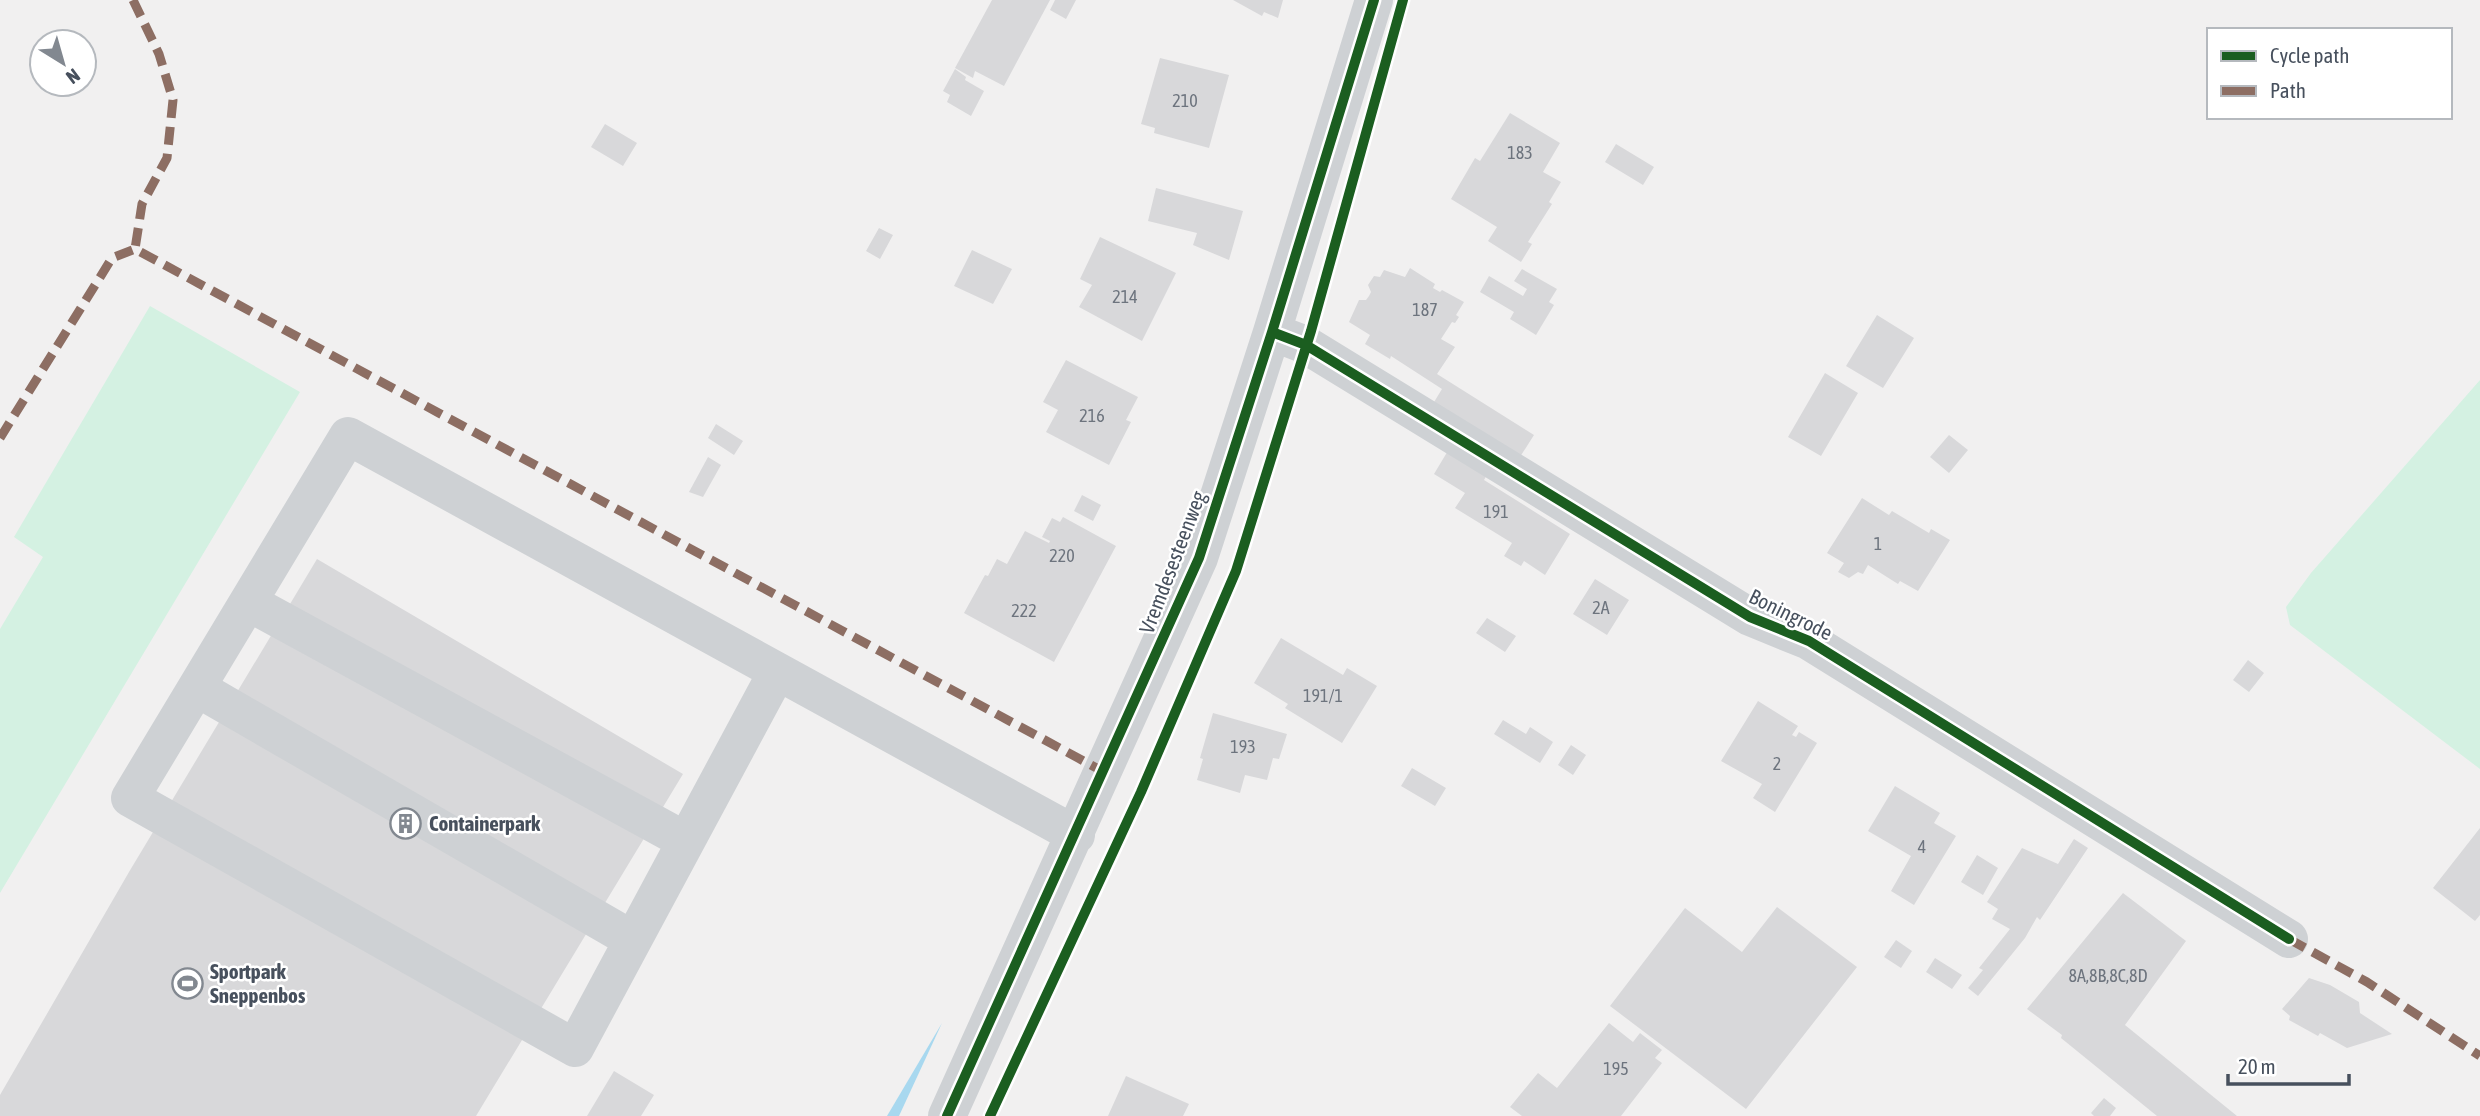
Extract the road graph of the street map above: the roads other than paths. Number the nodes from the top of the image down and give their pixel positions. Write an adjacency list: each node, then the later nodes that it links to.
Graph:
1 (1374, 0): 2 (street, Vremdesesteenweg)
2 (1272, 332): 6 (street, Vremdesesteenweg); 8 (street, Boningrode)
3 (248, 602): 4 (street); 5 (street); 7 (street)
4 (777, 672): 6 (street); 7 (street)
5 (197, 688): 9 (street); 9 (street)
6 (1076, 835): 10 (street, Vremdesesteenweg)
7 (686, 841): 9 (street)
8 (2289, 939)
9 (634, 940)
10 (947, 1116)

